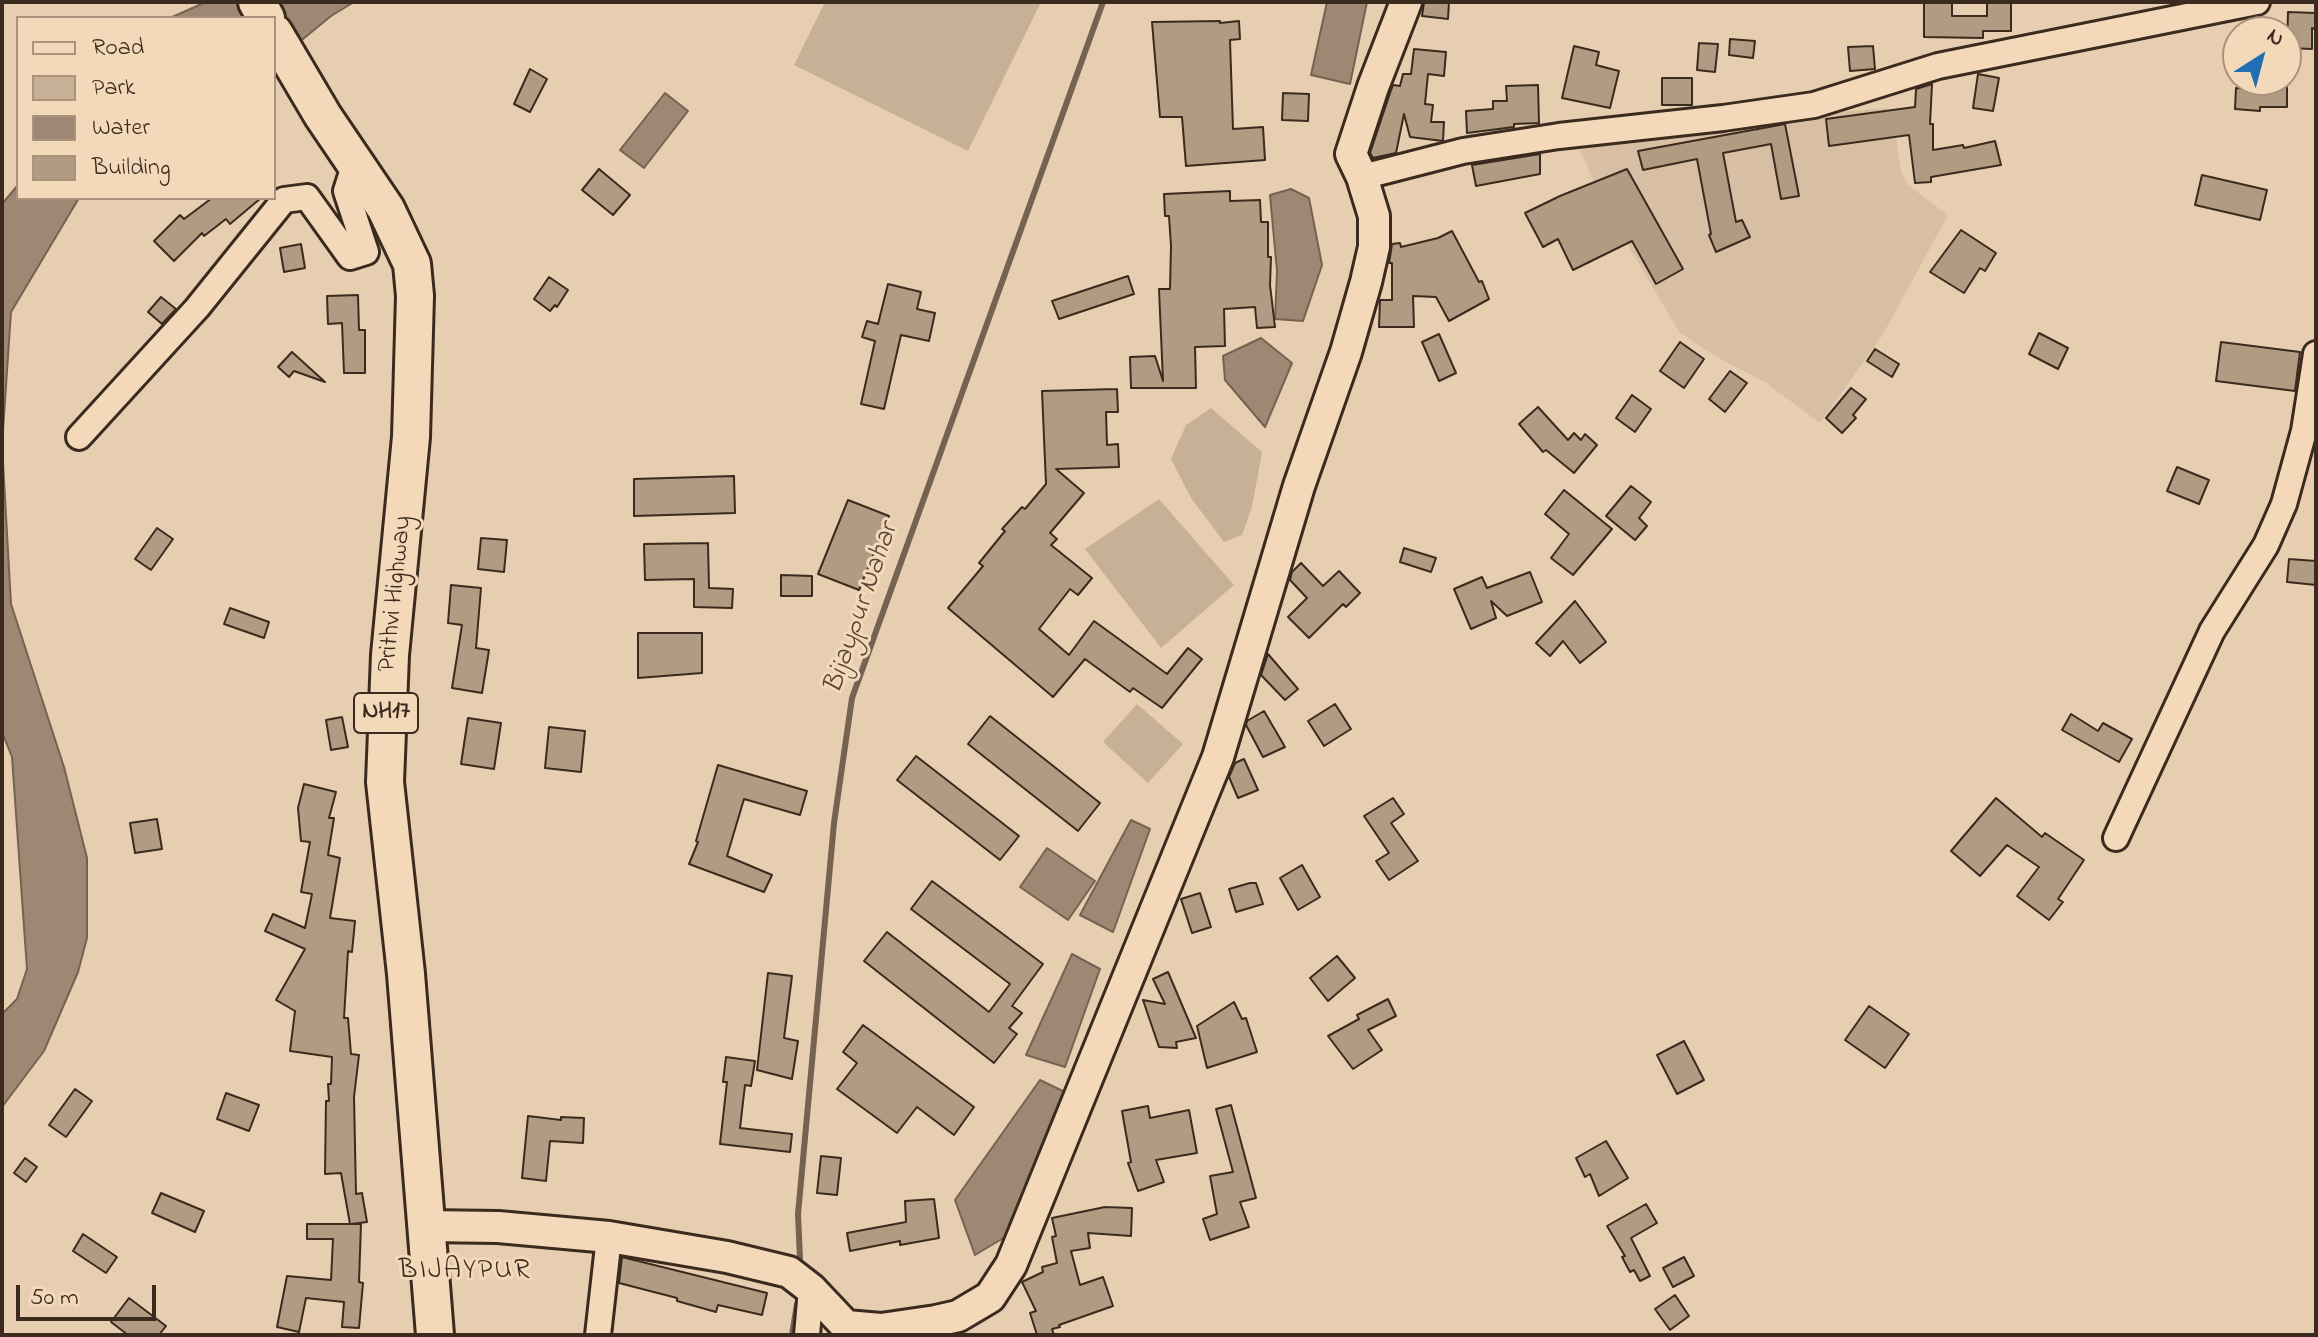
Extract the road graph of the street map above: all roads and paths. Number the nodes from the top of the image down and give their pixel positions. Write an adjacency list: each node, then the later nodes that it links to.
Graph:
1 (1406, 2): 5 (main road)
2 (2257, 2): 5 (street)
3 (276, 36): 4 (highway, Prithvi Highway / NH17)
4 (355, 163): 7 (street); 9 (highway, Prithvi Highway / NH17)
5 (1362, 177): 11 (main road)
6 (2316, 354): 8 (street)
7 (79, 437)
8 (2116, 838)
9 (425, 1226): 10 (main road); 12 (highway, Prithvi Highway / NH17)
10 (609, 1237): 11 (main road); 13 (street)
11 (811, 1289): 14 (street)
12 (435, 1335)
13 (598, 1335)
14 (807, 1335)

